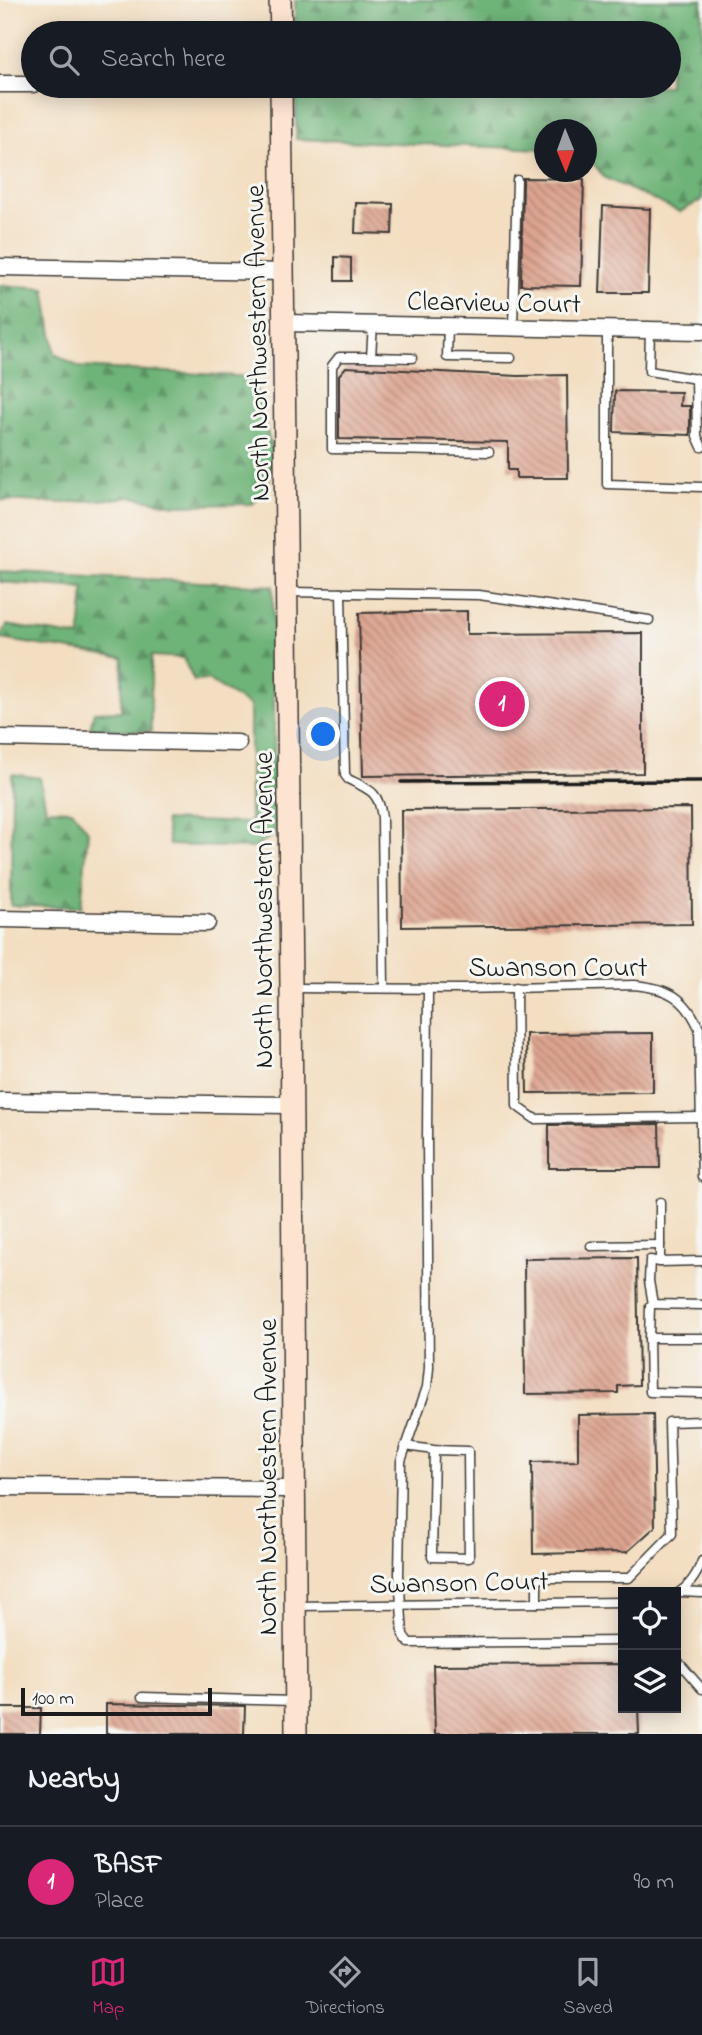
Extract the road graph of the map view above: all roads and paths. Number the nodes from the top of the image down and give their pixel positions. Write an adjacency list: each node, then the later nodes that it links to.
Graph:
1 (280, 0): 2 (street)
2 (281, 21)
3 (0, 84): 4 (street)
4 (21, 84)
5 (281, 98): 8 (street, North Northwestern Avenue)
6 (517, 180): 12 (lane)
7 (0, 267): 8 (street)
8 (284, 272): 9 (street, North Northwestern Avenue)
9 (284, 323): 10 (street, Clearview Court); 23 (street, North Northwestern Avenue)
10 (373, 324): 11 (street, Clearview Court); 16 (lane)
11 (448, 326): 12 (street, Clearview Court); 18 (lane)
12 (513, 327): 14 (street, Clearview Court)
13 (650, 328): 14 (street, Clearview Court); 15 (street, Clearview Court); 19 (lane)
14 (607, 329): 22 (lane)
15 (702, 331)
16 (371, 357): 17 (lane); 21 (lane)
17 (412, 358)
18 (511, 358)
19 (699, 379): 20 (lane)
20 (702, 447)
21 (489, 452)
22 (702, 487)
23 (287, 592): 24 (lane); 31 (street, North Northwestern Avenue)
24 (341, 593): 25 (lane); 32 (lane)
25 (649, 620)
26 (0, 738): 27 (street)
27 (238, 743)
28 (0, 919): 29 (street)
29 (206, 923)
30 (516, 987): 33 (lane, Swanson Court); 34 (lane, Swanson Court); 37 (lane)
31 (291, 988): 32 (lane, Swanson Court); 36 (street, North Northwestern Avenue)
32 (384, 988): 33 (lane, Swanson Court)
33 (428, 988): 51 (lane)
34 (701, 1062): 37 (lane, Swanson Court)
35 (0, 1101): 36 (street)
36 (291, 1105): 54 (street, North Northwestern Avenue)
37 (702, 1117): 38 (lane, Swanson Court)
38 (702, 1130): 39 (lane, Swanson Court)
39 (702, 1177)
40 (660, 1202): 41 (lane)
41 (660, 1245): 42 (lane); 44 (lane)
42 (591, 1247)
43 (702, 1261): 44 (lane)
44 (660, 1262): 45 (lane)
45 (653, 1304): 46 (lane); 47 (lane)
46 (702, 1305)
47 (649, 1338): 48 (lane); 49 (lane)
48 (702, 1338)
49 (702, 1392)
50 (702, 1421): 60 (lane)
51 (405, 1446): 52 (lane); 61 (lane)
52 (434, 1450): 52 (lane)
53 (0, 1487): 54 (street)
54 (293, 1489): 62 (street, North Northwestern Avenue)
55 (702, 1561): 56 (lane)
56 (681, 1590)
57 (681, 1593): 58 (lane)
58 (702, 1593)
59 (618, 1602): 60 (lane, Swanson Court)
60 (537, 1603): 61 (lane, Swanson Court)
61 (400, 1605): 62 (lane, Swanson Court); 63 (lane)
62 (295, 1606): 67 (street, North Northwestern Avenue)
63 (618, 1641)
64 (681, 1665): 65 (lane)
65 (702, 1689)
66 (142, 1697): 67 (lane)
67 (296, 1702): 68 (street, North Northwestern Avenue)
68 (296, 1734)

